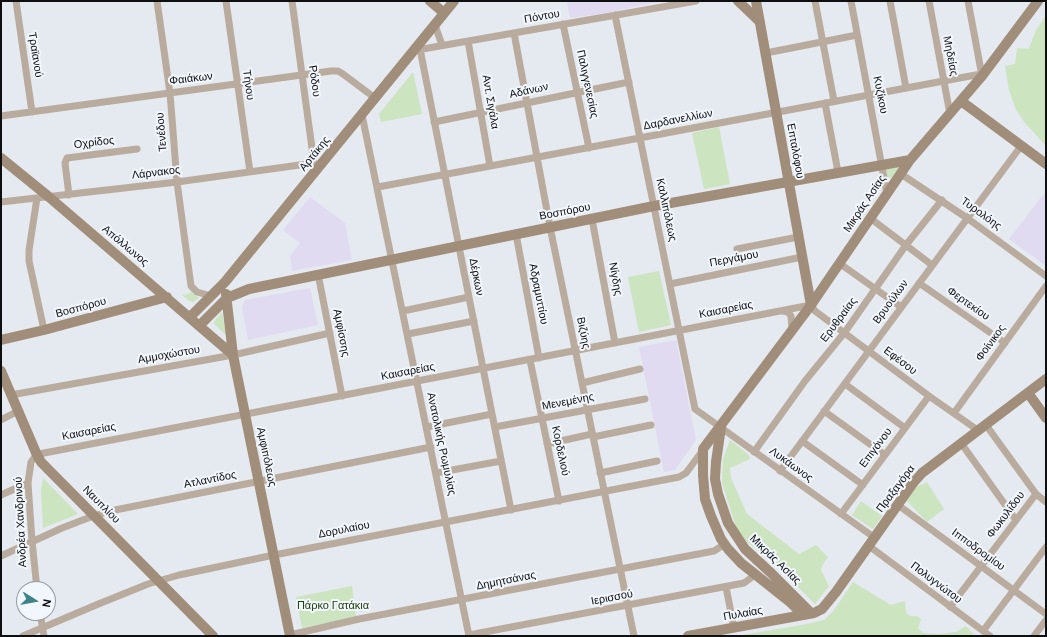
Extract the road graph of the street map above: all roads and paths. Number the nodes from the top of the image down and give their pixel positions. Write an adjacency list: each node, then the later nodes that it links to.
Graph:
1 (16, 1): 42 (street, Τραϊανού)
2 (157, 1): 34 (street, Τενέδου)
3 (226, 1): 32 (street, Τήνου)
4 (292, 1): 28 (street, Ρόδου)
5 (430, 1): 16 (street)
6 (454, 1): 16 (street, Αρτάκης)
7 (696, 1): 17 (street, Πόντου)
8 (738, 1): 18 (street)
9 (756, 1): 18 (street, Επταλόφου)
10 (815, 1): 24 (street)
11 (851, 1): 22 (street, Κυζίκου)
12 (890, 1): 33 (street)
13 (929, 1): 30 (street, Μηδείας)
14 (968, 1): 29 (street)
15 (1037, 2): 29 (street, Μικράς Ασίας)
16 (444, 12): 20 (street, Αρτάκης)
17 (615, 15): 19 (street, Πόντου); 31 (street, Καλλιπόλεως)
18 (760, 22): 27 (street, Επταλόφου)
19 (563, 24): 21 (street, Πόντου); 35 (street, Παλιγγενεσίας)
20 (435, 25): 25 (street); 26 (street, Αρτάκης)
21 (514, 33): 23 (street, Πόντου); 40 (street, Βιζύης)
22 (857, 35): 24 (street); 36 (street, Κυζίκου)
23 (468, 41): 25 (street, Πόντου); 44 (street, Αντ. Σιγάλα)
24 (823, 42): 27 (street); 38 (street)
25 (442, 45): 26 (street, Πόντου)
26 (418, 50): 37 (street, Αρτάκης); 48 (street, Δέρκων)
27 (766, 53): 43 (street, Επταλόφου)
28 (302, 74): 32 (street, Φαιάκων); 37 (street, Φαιάκων); 58 (street, Ρόδου)
29 (982, 75): 30 (street, Δαρδανελλίων); 39 (street, Μικράς Ασίας)
30 (944, 81): 33 (street, Δαρδανελλίων); 46 (street, Μηδείας)
31 (629, 82): 35 (street, Αδάνων); 49 (street, Καλλιπόλεως)
32 (237, 84): 34 (street, Φαιάκων); 60 (street, Τήνου)
33 (906, 88): 36 (street, Δαρδανελλίων)
34 (170, 93): 42 (street, Φαιάκων); 64 (street, Τενέδου)
35 (578, 93): 40 (street, Αδάνων); 52 (street, Παλιγγενεσίας)
36 (868, 95): 38 (street, Δαρδανελλίων); 56 (street, Κυζίκου)
37 (375, 98): 45 (street, Αρτάκης)
38 (834, 101): 41 (street, Δαρδανελλίων)
39 (961, 101): 46 (street, Μικράς Ασίας); 50 (street)
40 (528, 103): 44 (street, Αδάνων); 54 (street, Βιζύης)
41 (825, 103): 43 (street, Δαρδανελλίων); 61 (street)
42 (32, 112): 47 (street, Φαιάκων)
43 (776, 112): 49 (street, Δαρδανελλίων); 65 (street, Επταλόφου)
44 (480, 113): 48 (street, Αδάνων); 59 (street, Αντ. Σιγάλα)
45 (362, 114): 58 (street, Αρτάκης); 66 (street, Ανατολικής Ρωμυλίας)
46 (950, 114): 55 (street, Μικράς Ασίας)
47 (1, 116)
48 (434, 122): 63 (street, Δέρκων)
49 (640, 138): 52 (street, Δαρδανελλίων); 73 (street, Καλλιπόλεως)
50 (1021, 146): 57 (street); 75 (street, Βρυούλων)
51 (137, 148): 68 (street, Οχρίδος)
52 (588, 148): 54 (street, Δαρδανελλίων)
53 (1, 158): 69 (street, Απόλλωνος)
54 (537, 158): 59 (street, Δαρδανελλίων); 77 (street, Βιζύης)
55 (910, 160): 56 (street, Βοσπόρου); 62 (street, Μικράς Ασίας)
56 (881, 164): 61 (street, Βοσπόρου); 67 (street, Κυζίκου)
57 (1046, 164)
58 (316, 165): 60 (street, Λάρνακος); 89 (street, Αρτάκης)
59 (490, 166): 63 (street, Δαρδανελλίων)
60 (250, 172): 64 (street, Λάρνακος)
61 (838, 172): 65 (street, Βοσπόρου)
62 (901, 174): 67 (street, Μικράς Ασίας); 71 (street, Τυρολόης)
63 (445, 175): 66 (street, Δαρδανελλίων); 81 (street, Δέρκων)
64 (177, 182): 68 (street, Λάρνακος); 96 (street, Τενέδου)
65 (789, 182): 73 (street, Βοσπόρου); 79 (street, Επταλόφου)
66 (378, 188): 84 (street, Ανατολικής Ρωμυλίας)
67 (887, 194): 74 (street, Μικράς Ασίας)
68 (69, 195): 69 (street, Λάρνακος)
69 (49, 197): 70 (street, Λάρνακος); 97 (street, Απόλλωνος)
70 (36, 198): 72 (street, Λάρνακος); 108 (street)
71 (942, 200): 75 (street, Τυρολόης); 80 (street, Ερυθραίας)
72 (1, 202)
73 (654, 206): 76 (street, Βοσπόρου); 92 (street, Καλλιπόλεως)
74 (870, 218): 80 (street); 85 (street, Μικράς Ασίας)
75 (967, 218): 86 (street, Βρυούλων); 88 (street, Τυρολόης)
76 (592, 220): 77 (street, Βοσπόρου); 115 (street, Νίγδης)
77 (550, 227): 78 (street, Βοσπόρου); 116 (street, Βιζύης)
78 (516, 234): 81 (street, Βοσπόρου); 119 (street, Αδραμυττίου)
79 (798, 237): 82 (street); 83 (street, Επταλόφου)
80 (906, 245): 86 (street); 95 (street, Ερυθραίας)
81 (459, 246): 84 (street, Βοσπόρου); 98 (street, Δέρκων)
82 (737, 249)
83 (802, 257): 90 (street, Επταλόφου); 92 (street, Περγάμου)
84 (392, 259): 87 (street, Βοσπόρου); 102 (street, Ανατολικής Ρωμυλίας)
85 (839, 263): 93 (street, Μικράς Ασίας); 95 (street)
86 (932, 265): 91 (street, Βρυούλων)
87 (318, 274): 99 (street, Βοσπόρου); 111 (street, Αμφίσσης)
88 (1046, 276)
89 (225, 282): 96 (street, Αρτάκης); 99 (street, Αμφιπόλεως)
90 (807, 283): 93 (street); 100 (street, Επταλόφου)
91 (919, 283): 101 (street, Βρυούλων); 114 (street, Φερτεκίου)
92 (670, 284): 109 (street, Καλλιπόλεως)
93 (825, 284): 100 (street, Μικράς Ασίας)
94 (1046, 286): 114 (street, Φοίνικος)
95 (876, 289): 101 (street); 110 (street, Ερυθραίας)
96 (212, 296): 104 (street, Αρτάκης)
97 (167, 297): 104 (street, Απόλλωνος); 108 (street, Βοσπόρου)
98 (469, 297): 102 (street); 105 (street, Δέρκων)
99 (227, 298): 106 (street); 118 (street, Αμφιπόλεως)
100 (811, 305): 103 (street, Καισαρείας); 107 (street, Μικράς Ασίας); 110 (street, Εφέσου)
101 (901, 307): 117 (street, Βρυούλων)
102 (403, 310): 112 (street, Ανατολικής Ρωμυλίας)
103 (783, 310): 107 (street); 109 (street, Καισαρείας)
104 (190, 317): 106 (street, Απόλλωνος)
105 (474, 321): 112 (street); 121 (street, Δέρκων)
106 (199, 326): 118 (street, Απόλλωνος)
107 (792, 329): 145 (street, Μικράς Ασίας)
108 (44, 330): 113 (street, Βοσπόρου)
109 (679, 331): 115 (street, Καισαρείας); 133 (street, Καλλιπόλεως)
110 (845, 332): 117 (street, Εφέσου); 155 (street, Ερυθραίας)
111 (330, 333): 118 (street, Αμμοχώστου); 130 (street, Αμφίσσης)
112 (408, 334): 125 (street, Ανατολικής Ρωμυλίας)
113 (1, 340)
114 (1005, 342): 137 (street, Φοίνικος)
115 (615, 343): 116 (street, Καισαρείας)
116 (575, 351): 119 (street, Καισαρείας); 126 (street, Βιζύης)
117 (869, 351): 127 (street, Βρυούλων); 131 (street, Εφέσου)
118 (233, 355): 129 (street, Αμμοχώστου); 138 (street, Αμφιπόλεως)
119 (539, 358): 120 (street, Καισαρείας)
120 (530, 360): 121 (street, Καισαρείας); 141 (street, Κορδελιού)
121 (483, 369): 125 (street, Καισαρείας); 139 (street, Δέρκων)
122 (640, 369): 126 (street)
123 (1, 371): 129 (street, Ναυπλίου)
124 (1046, 379): 128 (street, Πραξαγόρα)
125 (418, 382): 130 (street, Καισαρείας); 144 (street, Ανατολικής Ρωμυλίας)
126 (582, 383): 134 (street, Βιζύης)
127 (845, 384): 136 (street, Βρυούλων); 147 (street)
128 (1028, 393): 140 (street); 148 (street, Πραξαγόρα)
129 (11, 395): 135 (street, Ναυπλίου)
130 (342, 396): 138 (street, Καισαρείας)
131 (929, 396): 137 (street, Εφέσου); 147 (street, Επιγόνου)
132 (645, 398): 134 (street, Μενεμένης)
133 (695, 409): 145 (street, Λυκάωνος)
134 (587, 410): 141 (street, Μενεμένης); 149 (street, Βιζύης)
135 (18, 411): 142 (street); 156 (street, Ναυπλίου)
136 (824, 411): 150 (street, Βρυούλων); 157 (street)
137 (954, 413): 148 (street, Εφέσου)
138 (245, 414): 156 (street, Καισαρείας); 164 (street, Αμφιπόλεως)
139 (492, 414): 144 (street); 146 (street, Δέρκων)
140 (1046, 418)
141 (542, 419): 146 (street, Μενεμένης); 152 (street, Κορδελιού)
142 (1, 420)
143 (651, 425): 149 (street)
144 (427, 426): 153 (street, Ανατολικής Ρωμυλίας)
145 (721, 427): 154 (street, Μικράς Ασίας); 155 (street, Λυκάωνος); 194 (street, Μικράς Ασίας)
146 (495, 428): 158 (street, Δέρκων)
147 (905, 428): 157 (street, Επιγόνου)
148 (982, 428): 151 (street, Πραξαγόρα); 168 (street, Εφέσου)
149 (593, 436): 152 (street); 162 (street, Βιζύης)
150 (802, 441): 160 (street, Βρυούλων); 166 (street)
151 (961, 443): 172 (street, Πραξαγόρα); 176 (street)
152 (547, 444): 170 (street, Κορδελιού)
153 (431, 447): 161 (street, Ανατολικής Ρωμυλίας); 164 (street, Ατλαντίδος)
154 (704, 449): 163 (street, Μικράς Ασίας); 180 (street, Μικράς Ασίας)
155 (754, 452): 160 (street, Λυκάωνος)
156 (36, 455): 165 (street, Ανδρέα Χανδρινού); 175 (street, Ναυπλίου)
157 (885, 455): 166 (street, Επιγόνου)
158 (501, 461): 161 (street); 173 (street, Δέρκων)
159 (657, 462): 162 (street)
160 (780, 471): 174 (street, Λυκάωνος)
161 (436, 473): 177 (street, Ανατολικής Ρωμυλίας)
162 (600, 473): 167 (street, Βιζύης)
163 (679, 477): 167 (street, Δορυλαίου)
164 (259, 482): 175 (street, Ατλαντίδος); 182 (street, Αμφιπόλεως)
165 (28, 483): 169 (street); 178 (street, Ανδρέα Χανδρινού)
166 (863, 485): 174 (street, Επιγόνου)
167 (604, 492): 170 (street, Δορυλαίου); 185 (street, Βιζύης)
168 (1036, 494): 171 (street, Εφέσου); 176 (street, Φωκυλίδου)
169 (1, 495)
170 (559, 500): 173 (street, Δορυλαίου)
171 (1046, 502)
172 (898, 505): 179 (street, Πραξαγόρα); 184 (street, Ιπποδρομίου)
173 (511, 510): 177 (street, Δορυλαίου)
174 (841, 514): 179 (street, Λυκάωνος)
175 (94, 516): 178 (street, Ατλαντίδος); 188 (street, Ναυπλίου)
176 (1016, 520): 184 (street, Φωκυλίδου)
177 (446, 522): 182 (street, Δορυλαίου); 191 (street, Ανατολικής Ρωμυλίας)
178 (32, 542): 183 (street, Ατλαντίδος); 187 (street, Ανδρέα Χανδρινού)
179 (872, 542): 193 (street, Πολυγνώτου); 194 (street, Πραξαγόρα)
180 (725, 544): 185 (street, Δημητσάνας); 186 (street, Μικράς Ασίας)
181 (1046, 548): 190 (street)
182 (274, 555): 188 (street, Δορυλαίου); 204 (street, Αμφιπόλεως)
183 (1, 556)
184 (981, 566): 190 (street, Ιπποδρομίου); 193 (street, Φωκυλίδου)
185 (619, 570): 191 (street, Δημητσάνας); 192 (street, Βιζύης)
186 (755, 575): 189 (street, Ιερισσού); 194 (street, Μικράς Ασίας)
187 (36, 581)
188 (158, 581): 198 (street, Δορυλαίου); 203 (street, Ναυπλίου)
189 (726, 587): 192 (street, Ιερισσού); 199 (street)
190 (1014, 590): 195 (street, Ιπποδρομίου); 200 (street)
191 (462, 600): 204 (street, Δημητσάνας); 205 (street, Ανατολικής Ρωμυλίας)
192 (627, 606): 205 (street, Ιερισσού); 206 (street, Βιζύης)
193 (950, 607): 200 (street, Πολυγνώτου)
194 (807, 614): 199 (street, Πυλαίας)
195 (1046, 614)
196 (1046, 620): 209 (street)
197 (42, 621): 198 (street)
198 (43, 627): 201 (street, Δορυλαίου); 202 (street)
199 (734, 628): 207 (street, Πυλαίας)
200 (983, 631): 208 (street, Πολυγνώτου)
201 (23, 636)
202 (44, 636)
203 (213, 636)
204 (290, 636)
205 (469, 636)
206 (634, 636)
207 (688, 636)
208 (990, 636)
209 (1034, 636)

